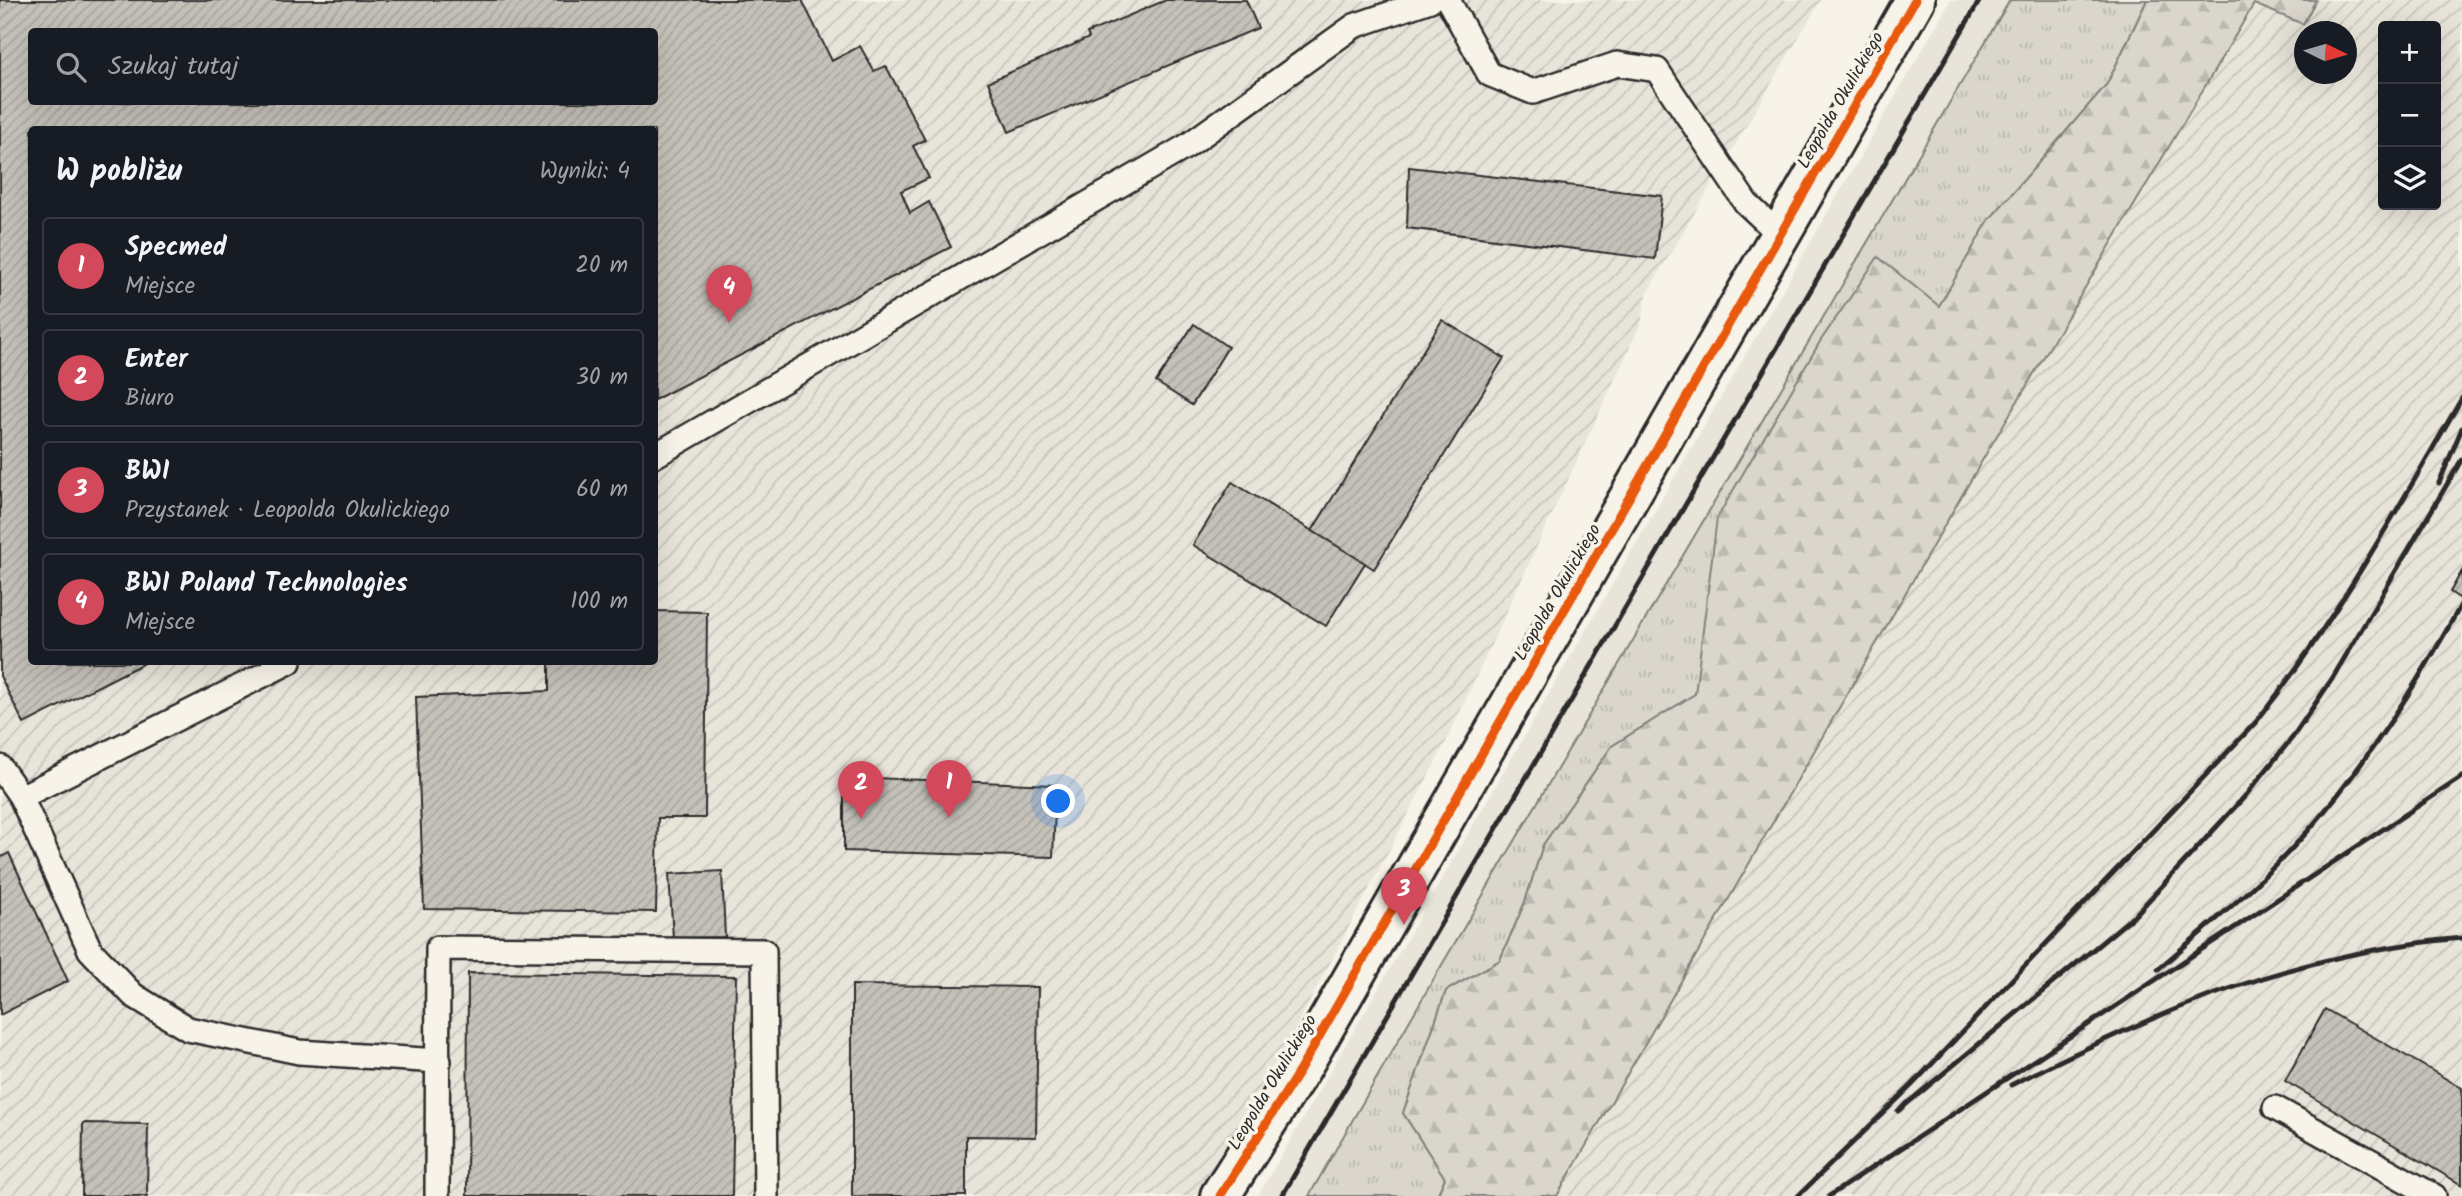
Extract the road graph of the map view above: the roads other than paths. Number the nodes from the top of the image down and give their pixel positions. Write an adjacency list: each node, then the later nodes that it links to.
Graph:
1 (1430, 0): 5 (lane)
2 (1448, 0): 4 (lane)
3 (1915, 0): 4 (street, Leopolda Okulickiego)
4 (1780, 235): 13 (street, Leopolda Okulickiego)
5 (658, 454)
6 (283, 665): 8 (lane)
7 (0, 766): 8 (lane)
8 (21, 797): 9 (lane)
9 (439, 1061): 11 (lane); 12 (lane)
10 (2275, 1108): 14 (lane)
11 (437, 1196)
12 (766, 1196)
13 (1220, 1196)
14 (2434, 1196)

